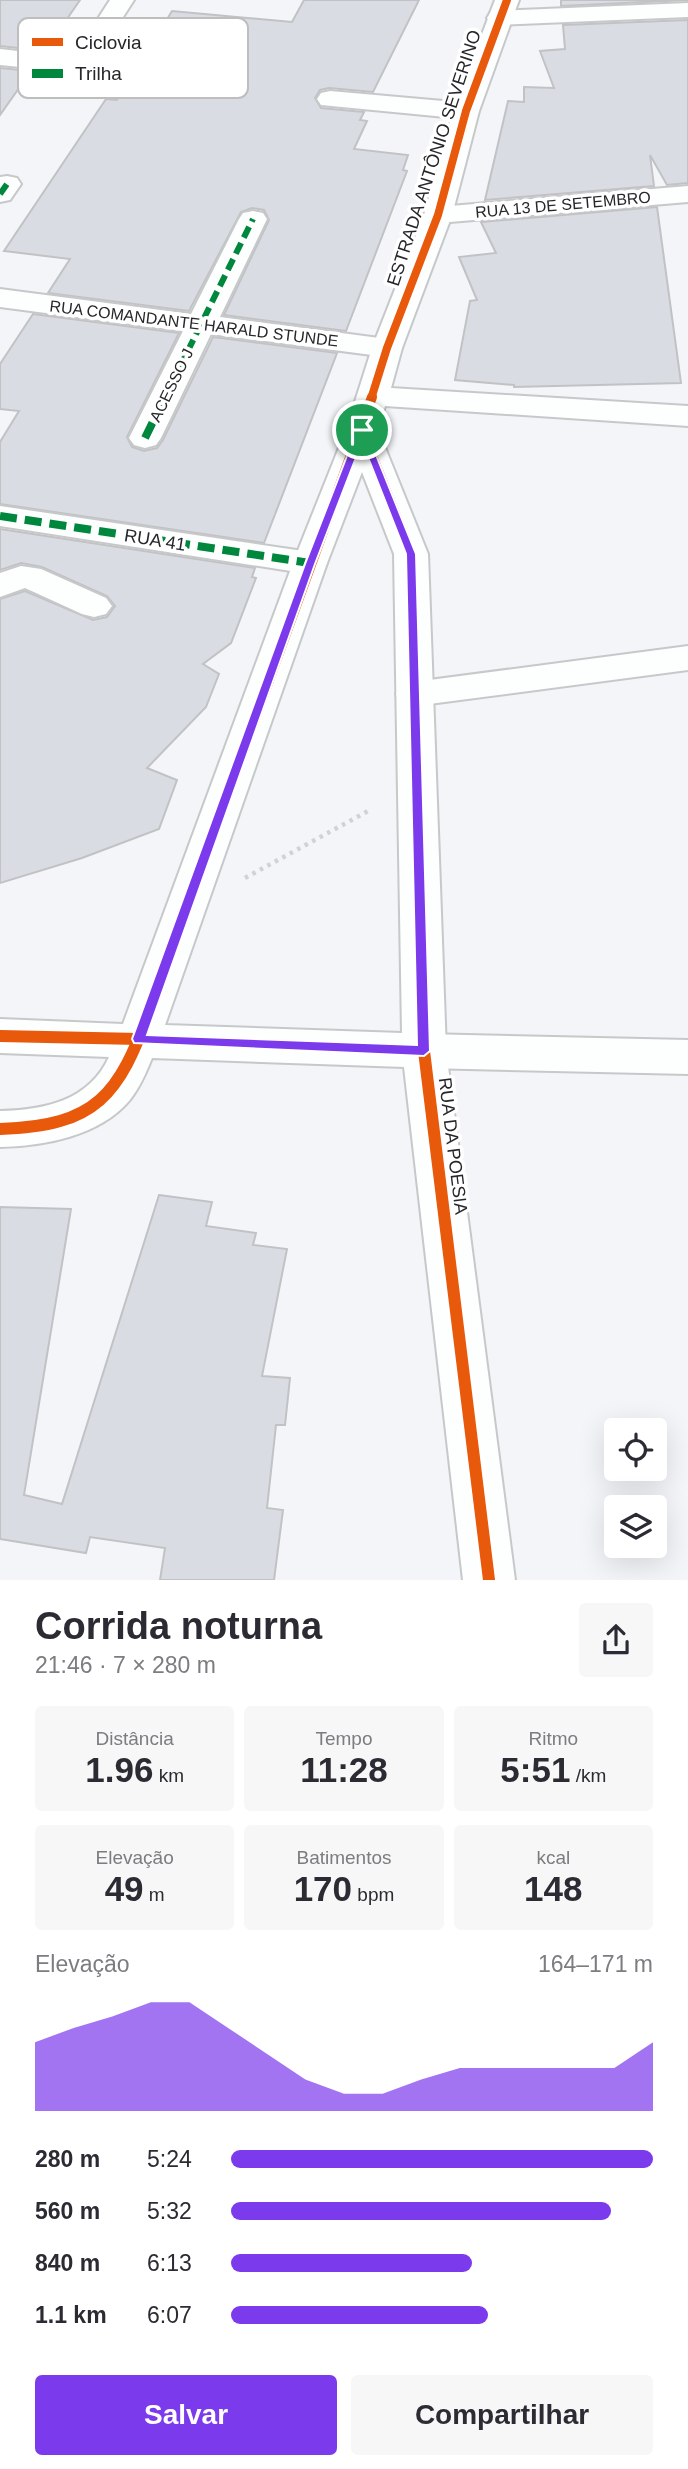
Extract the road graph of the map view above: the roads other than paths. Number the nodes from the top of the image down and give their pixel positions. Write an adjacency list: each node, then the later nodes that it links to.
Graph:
1 (122, 0): 4 (street)
2 (503, 9): 3 (street); 8 (street, ESTRADA ANTÔNIO SEVERINO)
3 (688, 10)
4 (110, 18)
5 (0, 57): 6 (street)
6 (18, 59)
7 (330, 99): 8 (street)
8 (466, 111): 10 (street, ESTRADA ANTÔNIO SEVERINO)
9 (688, 194): 10 (street, RUA 13 DE SETEMBRO)
10 (438, 215): 14 (street, ESTRADA ANTÔNIO SEVERINO)
11 (253, 219): 13 (street, ACESSO J)
12 (0, 298): 13 (street, RUA COMANDANTE HARALD STUNDE)
13 (199, 325): 14 (street, RUA COMANDANTE HARALD STUNDE); 17 (street, ACESSO J)
14 (387, 348): 15 (street, ESTRADA ANTÔNIO SEVERINO)
15 (368, 413): 16 (street); 19 (street, ESTRADA ANTÔNIO SEVERINO); 23 (street, RUA DA POESIA)
16 (688, 416)
17 (145, 438)
18 (0, 516): 19 (street, RUA 41)
19 (310, 564): 25 (street, ESTRADA ANTÔNIO SEVERINO)
20 (0, 586): 21 (street)
21 (94, 606)
22 (688, 658): 23 (street)
23 (414, 694): 26 (street, RUA DA POESIA)
24 (0, 1036): 25 (street)
25 (139, 1039): 26 (street); 28 (street, ESTRADA ANTÔNIO SEVERINO)
26 (424, 1051): 27 (street); 29 (street, RUA DA POESIA)
27 (688, 1057)
28 (0, 1129)
29 (489, 1580)

